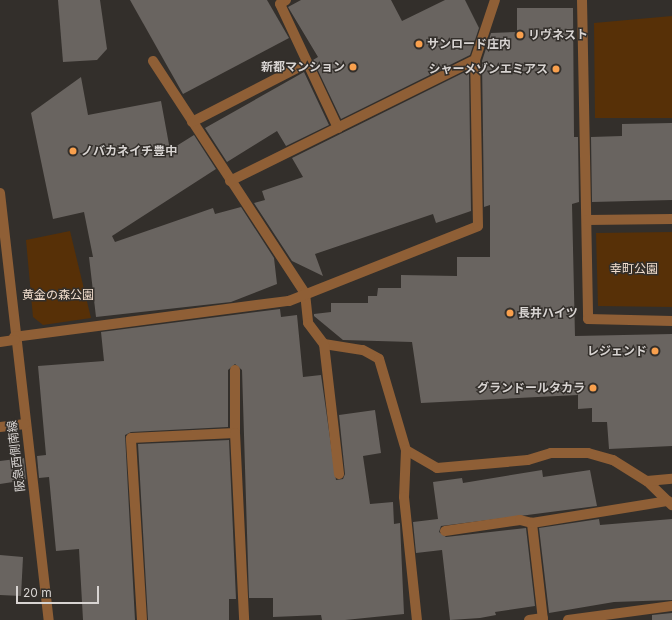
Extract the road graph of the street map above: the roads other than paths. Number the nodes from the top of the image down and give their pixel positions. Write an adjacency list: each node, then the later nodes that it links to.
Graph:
1 (495, 0): 4 (street)
2 (582, 0): 12 (street)
3 (281, 1): 6 (street)
4 (475, 60): 8 (street); 14 (street)
5 (153, 61): 7 (street)
6 (308, 63): 7 (street); 8 (street)
7 (192, 122): 9 (street)
8 (338, 128): 9 (street)
9 (230, 181): 14 (street)
10 (0, 193): 13 (street, 阪急西側南線)
11 (672, 219): 12 (street)
12 (587, 220): 15 (street)
13 (3, 256): 16 (street, 阪急西側南線)
14 (305, 294): 16 (street); 18 (street)
15 (672, 321)
16 (15, 339): 17 (street); 20 (street, 阪急西側南線)
17 (0, 342)
18 (324, 344): 23 (street); 24 (street)
19 (235, 370): 22 (street)
20 (25, 424): 21 (street); 32 (street, 阪急西側南線)
21 (0, 427)
22 (235, 432): 33 (street); 34 (street)
23 (406, 450): 26 (street); 35 (street)
24 (339, 474)
25 (672, 479): 26 (street)
26 (647, 481): 27 (street)
27 (670, 503): 28 (street)
28 (532, 523): 29 (street); 31 (street)
29 (444, 531)
30 (672, 606): 37 (street)
31 (543, 619): 36 (street)
32 (49, 620)
33 (142, 620)
34 (244, 620)
35 (417, 620)
36 (530, 620)
37 (568, 620)

